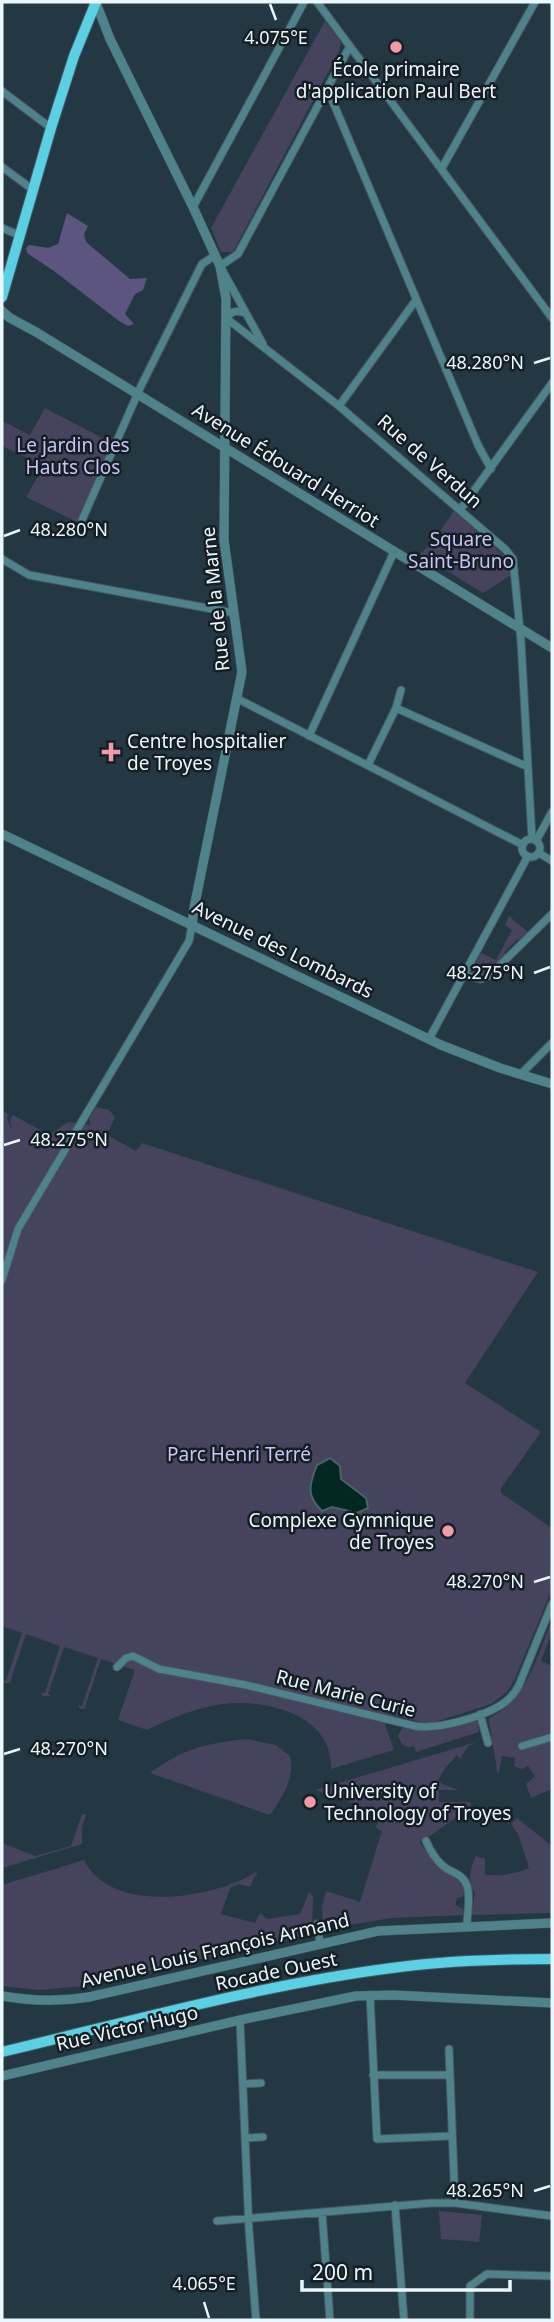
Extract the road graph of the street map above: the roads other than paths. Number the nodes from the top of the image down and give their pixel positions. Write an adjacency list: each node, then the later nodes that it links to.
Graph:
1 (304, 2): 12 (street)
2 (317, 2): 5 (street)
3 (535, 2): 10 (street)
4 (93, 5): 8 (main road); 12 (street, Rue de Verdun)
5 (350, 46): 7 (street); 10 (street)
6 (2, 91): 8 (street)
7 (325, 91): 16 (street); 19 (street)
8 (51, 128): 11 (main road)
9 (2, 167): 11 (street)
10 (442, 168): 22 (street)
11 (32, 189): 14 (main road)
12 (193, 207): 15 (street, Rue de Verdun)
13 (2, 228): 14 (street)
14 (19, 235): 17 (main road)
15 (214, 256): 16 (street, Rue de Verdun); 28 (street)
16 (220, 266): 21 (street, Rue de Verdun); 23 (street, Rue de la Marne)
17 (5, 274): 18 (main road)
18 (2, 297)
19 (416, 300): 29 (street); 31 (street)
20 (2, 311): 28 (street, Avenue Édouard Herriot)
21 (245, 313): 23 (street); 24 (street); 26 (street, Rue de Verdun)
22 (551, 314)
23 (226, 318): 24 (street, Rue de Verdun); 25 (street, Rue de la Marne)
24 (236, 324): 25 (street); 26 (street, Rue de Verdun)
25 (226, 339): 30 (street, Rue de la Marne)
26 (266, 347): 29 (street, Rue de Verdun)
27 (552, 383): 31 (street)
28 (138, 394): 30 (street, Avenue Édouard Herriot); 33 (street)
29 (340, 406): 32 (street, Rue de Verdun)
30 (223, 446): 34 (street, Avenue Édouard Herriot); 36 (street, Rue de la Marne)
31 (491, 469): 32 (street)
32 (460, 510): 37 (street, Rue de Verdun)
33 (82, 520)
34 (394, 552): 37 (street, Avenue Édouard Herriot); 42 (street)
35 (2, 559): 36 (street)
36 (234, 613): 40 (street, Rue de la Marne)
37 (520, 628): 38 (street, Avenue Édouard Herriot); 44 (street, Rue de Verdun)
38 (552, 648)
39 (401, 690): 41 (street)
40 (238, 699): 42 (street); 53 (street, Rue de la Marne)
41 (396, 708): 43 (street); 44 (street)
42 (309, 736): 43 (street)
43 (368, 765): 48 (street)
44 (528, 766): 47 (street, Rue de Verdun)
45 (552, 812): 47 (street)
46 (2, 834): 53 (street, Avenue des Lombards)
47 (534, 840): 48 (street); 49 (street)
48 (523, 845): 50 (street)
49 (539, 853): 50 (street); 51 (street)
50 (528, 856): 54 (street)
51 (552, 861)
52 (552, 914): 54 (street)
53 (192, 925): 55 (street, Avenue des Lombards); 59 (street)
54 (464, 975): 55 (street)
55 (429, 1039): 57 (street, Avenue des Lombards)
56 (552, 1043): 57 (street)
57 (522, 1074): 58 (street, Avenue des Lombards)
58 (552, 1084)
59 (94, 1100): 60 (street); 61 (street)
60 (103, 1104)
61 (2, 1280)
62 (552, 1604): 64 (street, Rue Marie Curie)
63 (117, 1667): 64 (street, Rue Marie Curie)
64 (480, 1714): 66 (street)
65 (552, 1737): 67 (street)
66 (488, 1743)
67 (522, 1746)
68 (426, 1841): 71 (street)
69 (552, 1923): 71 (street, Avenue Louis François Armand)
70 (317, 1924): 72 (street)
71 (467, 1926): 72 (street, Avenue Louis François Armand)
72 (320, 1943): 75 (street, Avenue Louis François Armand)
73 (552, 1959): 79 (main road, Rocade Ouest)
74 (370, 1995): 76 (street, Rue Victor Hugo); 77 (street, Rue Victor Hugo); 80 (street)
75 (2, 1996)
76 (552, 2003)
77 (240, 2020): 82 (street, Rue Victor Hugo); 84 (street)
78 (449, 2049): 81 (street)
79 (5, 2051)
80 (373, 2075): 81 (street); 85 (street)
81 (450, 2075): 85 (street)
82 (2, 2076)
83 (261, 2083): 84 (street)
84 (243, 2084): 87 (street)
85 (452, 2136): 88 (street)
86 (263, 2137): 87 (street)
87 (246, 2138): 92 (street)
88 (455, 2203): 89 (street); 91 (street)
89 (395, 2205): 90 (street); 97 (street)
90 (322, 2211): 92 (street); 96 (street)
91 (552, 2216)
92 (249, 2218): 93 (street); 95 (street)
93 (217, 2221)
94 (552, 2276): 98 (street)
95 (256, 2320)
96 (330, 2320)
97 (404, 2320)
98 (470, 2320)

